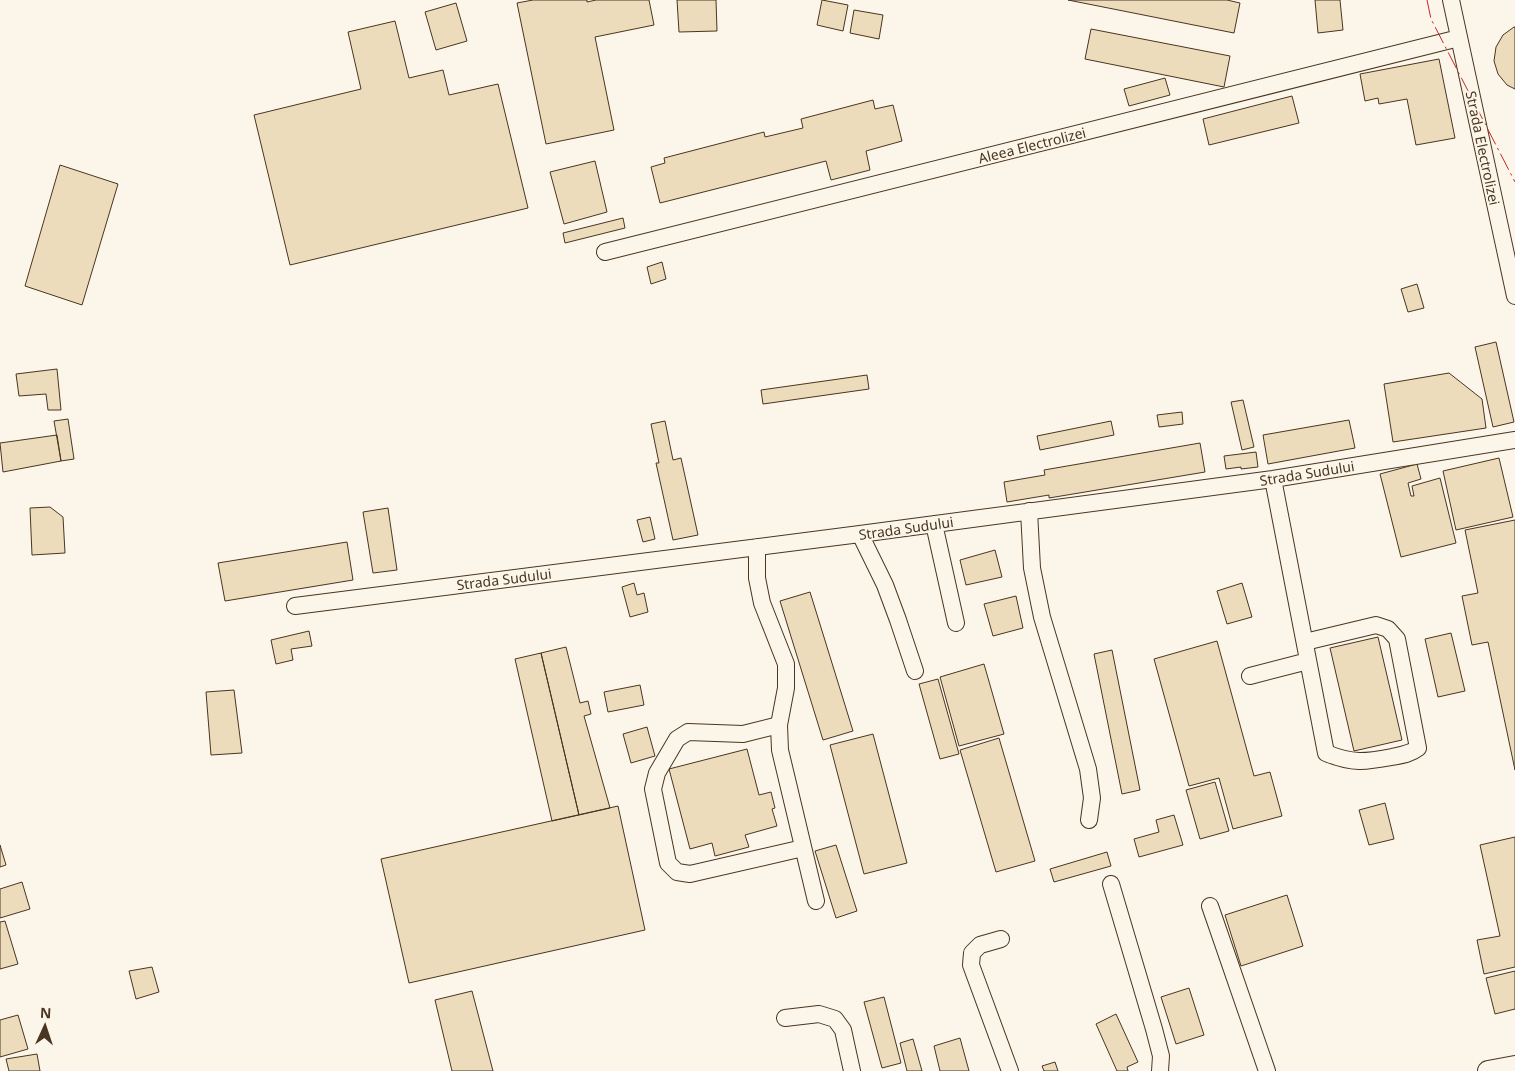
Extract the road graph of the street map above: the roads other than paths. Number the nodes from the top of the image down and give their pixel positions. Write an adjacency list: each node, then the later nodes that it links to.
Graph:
1 (1451, 0): 2 (street, Strada Electrolizei)
2 (1459, 38): 3 (street, Aleea Electrolizei); 4 (street, Strada Electrolizei)
3 (605, 252)
4 (1515, 296)
5 (1515, 440): 6 (street, Strada Sudului)
6 (1273, 478): 7 (street, Strada Sudului); 13 (street)
7 (1028, 511): 8 (street, Strada Sudului); 18 (street)
8 (934, 524): 9 (street, Strada Sudului); 12 (street)
9 (860, 534): 10 (street, Strada Sudului); 15 (street)
10 (758, 547): 11 (street, Strada Sudului); 17 (street)
11 (295, 606)
12 (956, 623)
13 (1305, 642): 14 (street); 14 (street)
14 (1308, 661): 16 (street)
15 (915, 671)
16 (1250, 676)
17 (779, 725): 19 (street); 19 (street)
18 (1089, 820)
19 (803, 848): 21 (street)
20 (1111, 884): 28 (street)
21 (816, 901)
22 (1210, 906): 29 (street)
23 (1001, 939): 27 (street)
24 (785, 1018): 26 (street)
25 (1515, 1066): 30 (main road)
26 (852, 1071)
27 (1010, 1071)
28 (1160, 1071)
29 (1267, 1071)
30 (1488, 1071)

